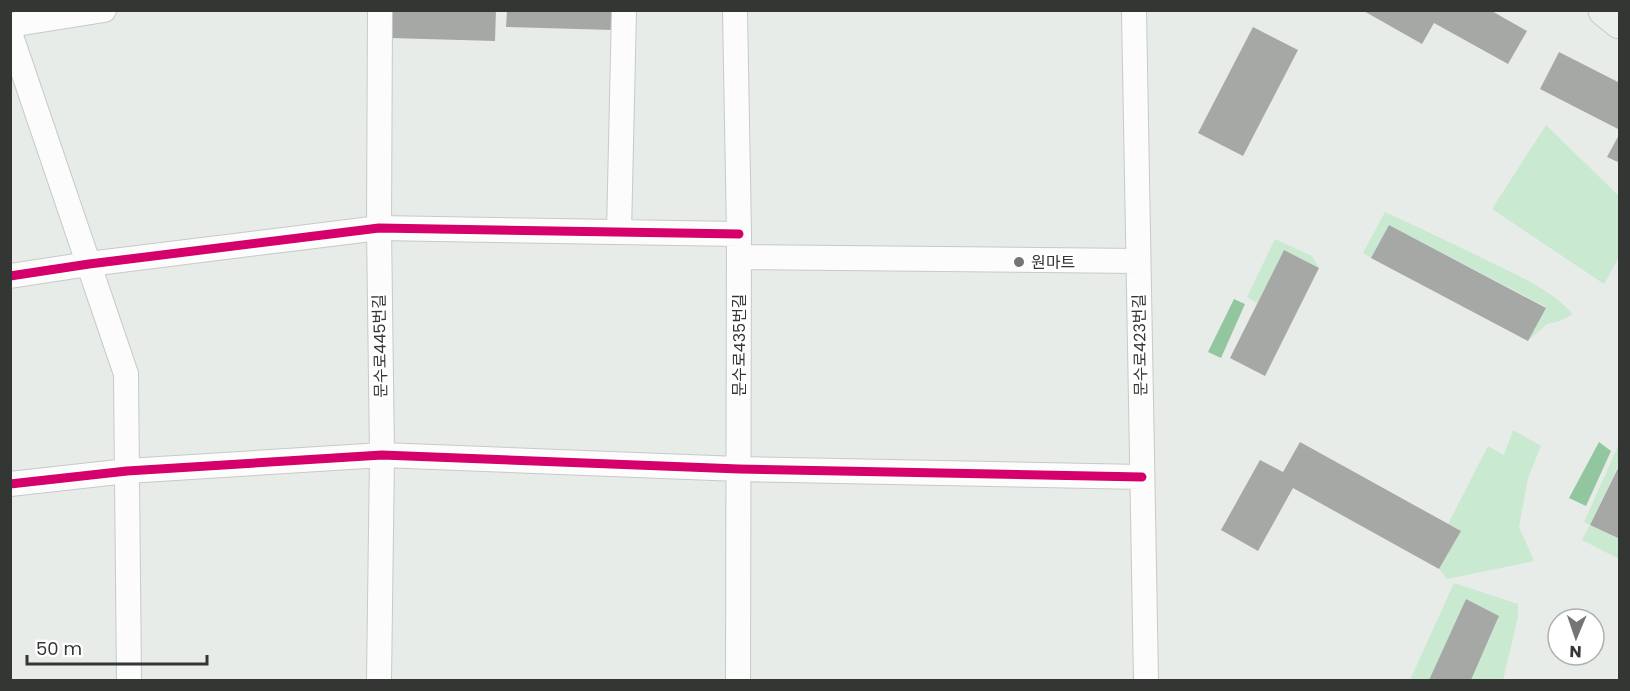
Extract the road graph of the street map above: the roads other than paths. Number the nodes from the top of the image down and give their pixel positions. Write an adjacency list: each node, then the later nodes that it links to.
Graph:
1 (104, 10): 8 (street)
2 (380, 10): 10 (street, 문수로445번길)
3 (624, 10): 11 (street)
4 (735, 10): 12 (street, 문수로435번길)
5 (1134, 10): 13 (street, 문수로423번길)
6 (1605, 10): 7 (street)
7 (1620, 22)
8 (10, 25)
9 (10, 33): 14 (street)
10 (379, 228): 11 (street); 14 (street); 16 (street, 문수로445번길)
11 (619, 232): 12 (street)
12 (739, 245): 13 (street); 17 (street, 문수로435번길)
13 (1138, 261): 19 (street, 문수로423번길)
14 (89, 264): 15 (street); 18 (street)
15 (10, 276)
16 (382, 455): 17 (street); 18 (street); 22 (street, 문수로445번길)
17 (738, 469): 19 (street); 23 (street, 문수로435번길)
18 (127, 471): 20 (street); 21 (street)
19 (1142, 477): 24 (street, 문수로423번길)
20 (10, 484)
21 (129, 681)
22 (379, 681)
23 (738, 681)
24 (1146, 681)

